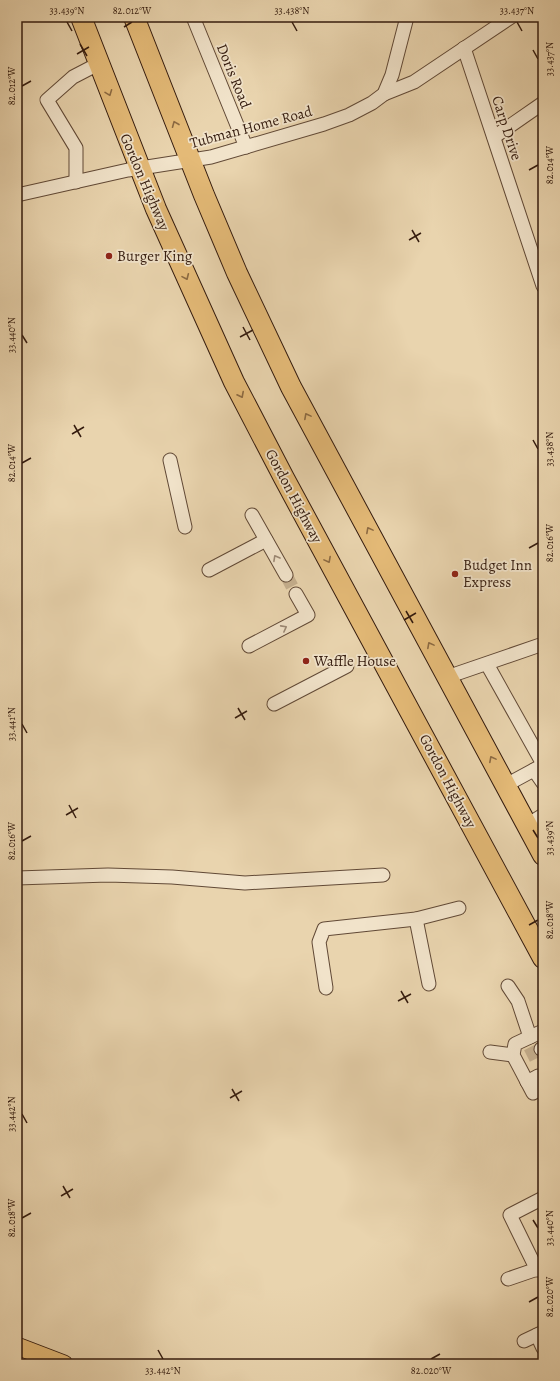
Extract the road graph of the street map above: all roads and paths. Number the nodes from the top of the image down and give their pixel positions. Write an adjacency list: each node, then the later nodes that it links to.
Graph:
1 (81, 17): 7 (highway, Gordon Highway)
2 (134, 17): 12 (highway, one-way to 2)
3 (192, 17): 11 (street, Doris Road)
4 (407, 17): 8 (street)
5 (511, 17): 6 (street, Tubman Home Road)
6 (464, 48): 8 (street, Tubman Home Road); 10 (street, Carp Drive)
7 (98, 64): 13 (highway, Gordon Highway, one-way to 13); 14 (street)
8 (384, 94): 11 (street, Tubman Home Road)
9 (543, 104): 10 (street)
10 (494, 137): 16 (street, Carp Drive)
11 (246, 147): 12 (street, Tubman Home Road)
12 (190, 160): 13 (street, Tubman Home Road); 28 (highway, one-way to 12)
13 (139, 169): 14 (street, Tubman Home Road); 39 (highway, Gordon Highway, one-way to 39)
14 (76, 182): 15 (street, Tubman Home Road)
15 (17, 195)
16 (543, 286)
17 (170, 460): 19 (street)
18 (252, 515): 20 (street)
19 (185, 527)
20 (266, 540): 21 (street); 22 (street, one-way to 20)
21 (209, 570)
22 (286, 575)
23 (296, 594): 25 (street, one-way to 23)
24 (543, 644): 26 (street)
25 (249, 646)
26 (487, 664): 28 (street); 30 (street)
27 (347, 666): 29 (street)
28 (447, 677): 32 (highway, one-way to 28)
29 (274, 704)
30 (540, 766): 31 (street); 32 (street)
31 (543, 783)
32 (506, 785): 33 (highway)
33 (535, 820): 34 (highway)
34 (543, 855)
35 (383, 875): 36 (street)
36 (17, 878)
37 (459, 908): 38 (street)
38 (416, 918): 40 (street); 42 (street)
39 (543, 958)
40 (429, 984)
41 (508, 986): 44 (street)
42 (326, 988)
43 (543, 1031): 44 (street)
44 (530, 1037): 46 (street)
45 (490, 1052): 46 (street)
46 (519, 1058): 47 (street)
47 (536, 1082)
48 (543, 1198): 49 (street)
49 (540, 1269): 50 (street)
50 (508, 1279)
51 (540, 1334): 52 (street); 54 (street)
52 (524, 1341)
53 (17, 1346): 55 (main road)
54 (543, 1348)
55 (64, 1364)

